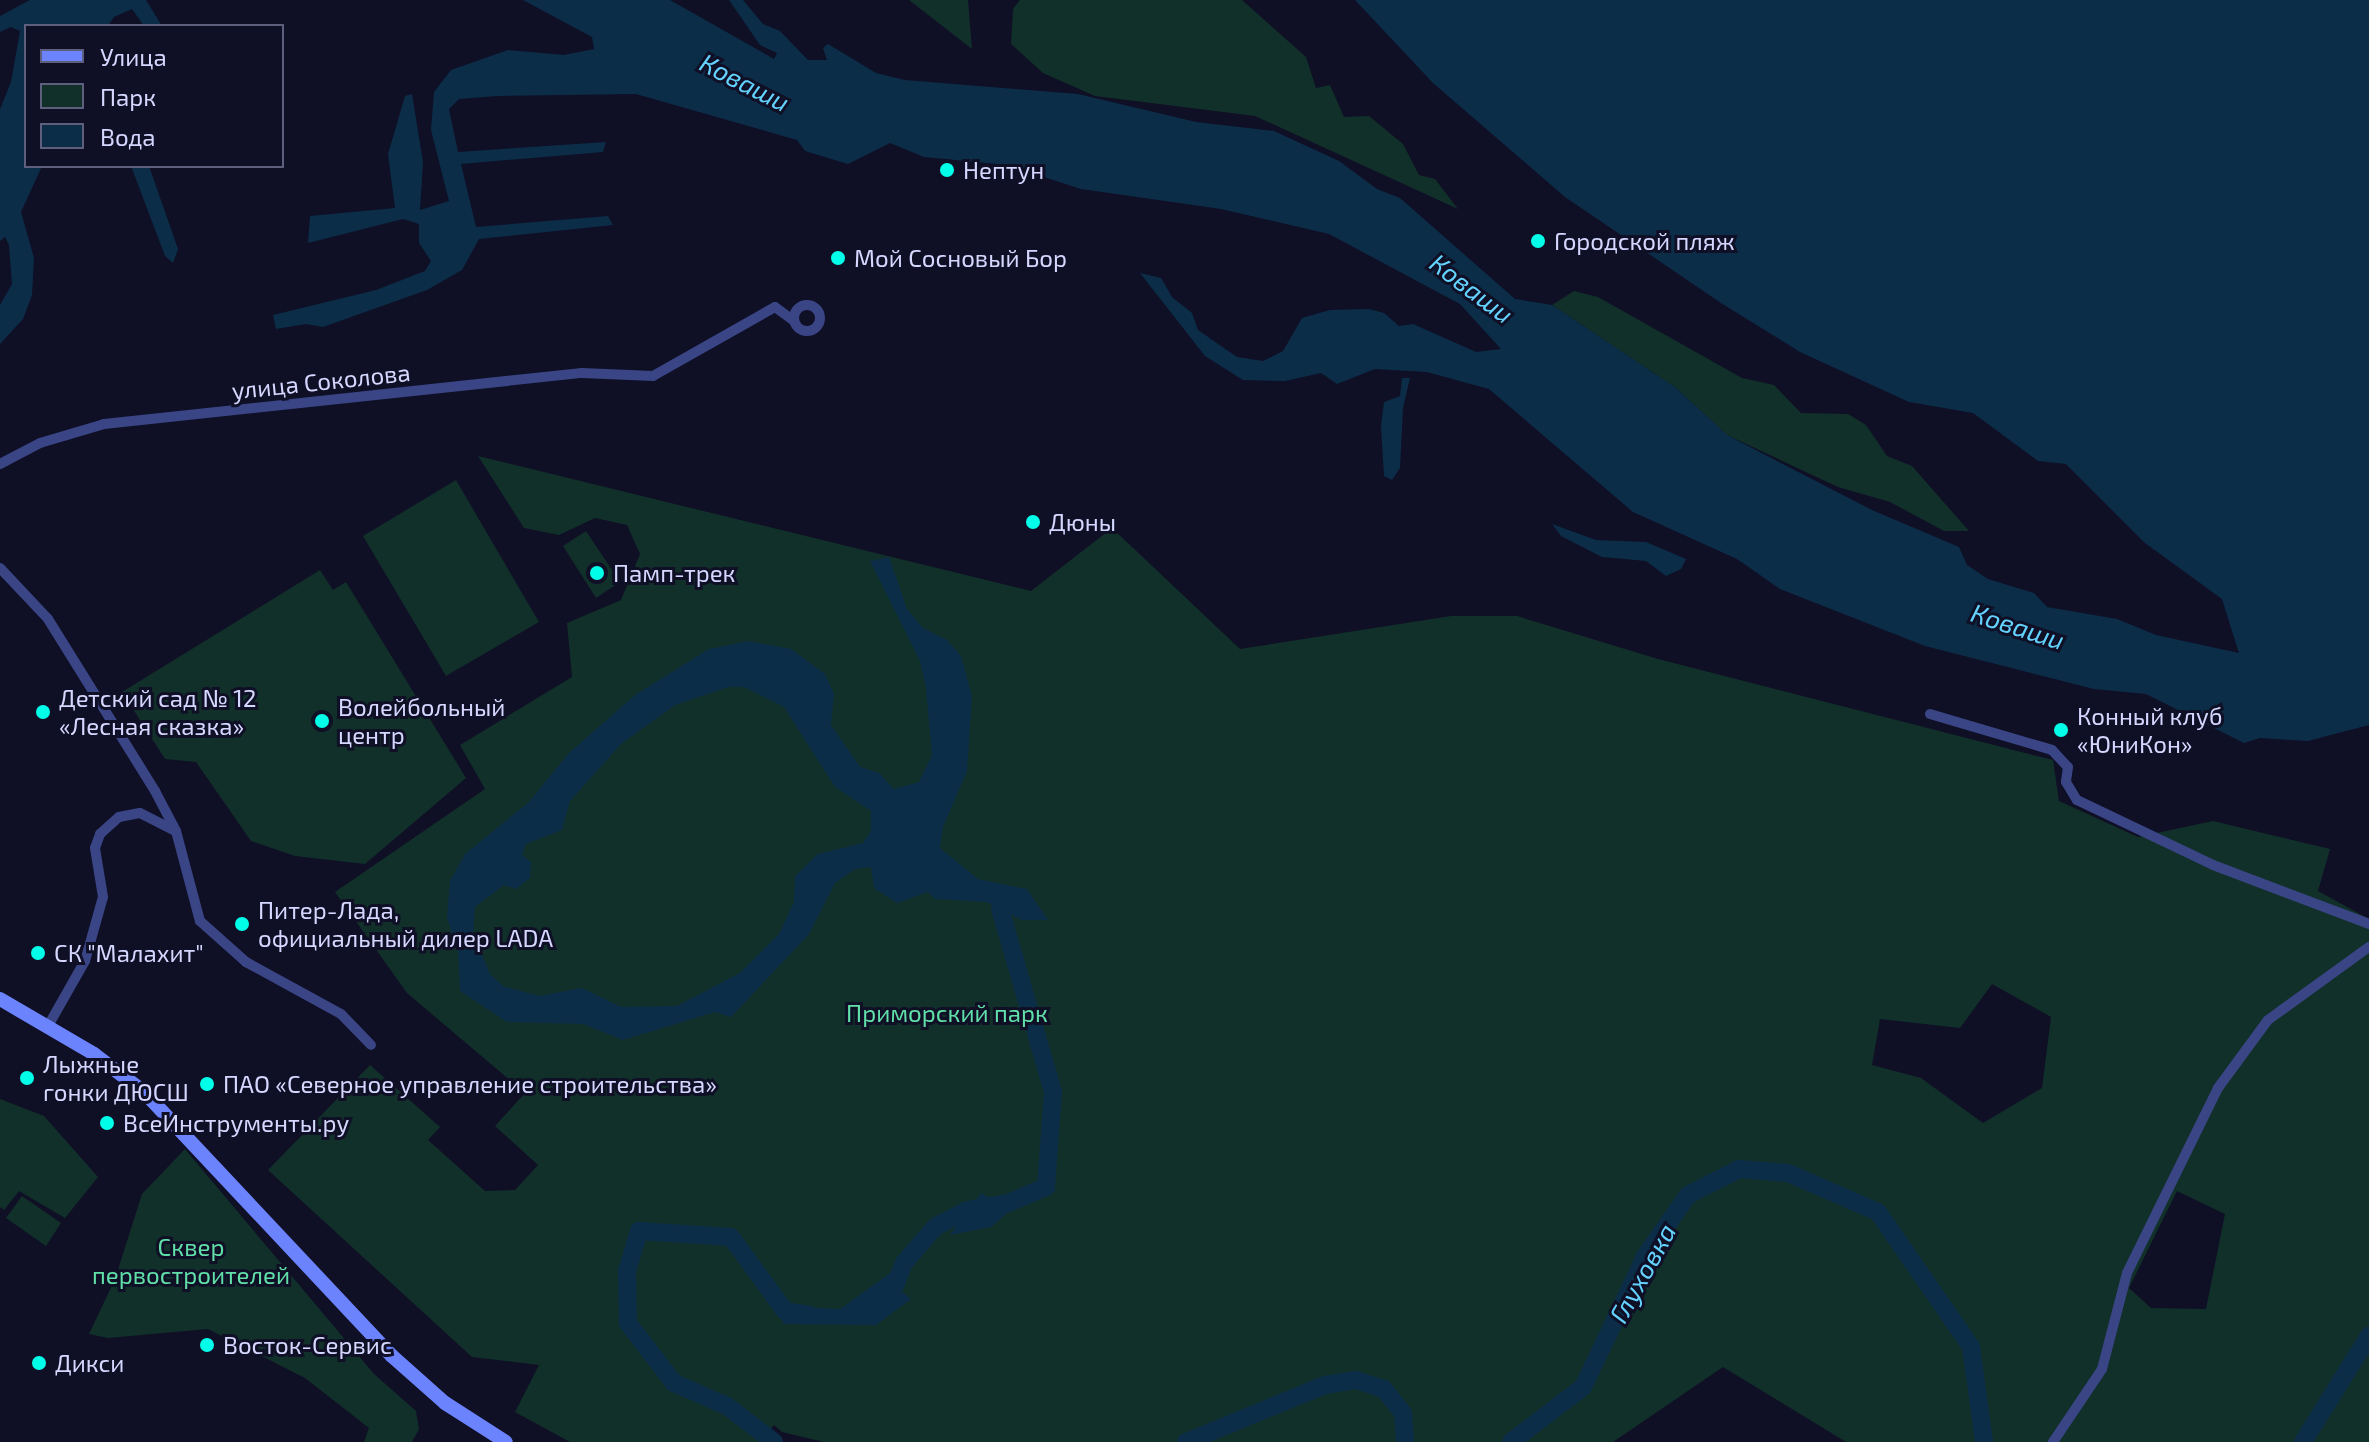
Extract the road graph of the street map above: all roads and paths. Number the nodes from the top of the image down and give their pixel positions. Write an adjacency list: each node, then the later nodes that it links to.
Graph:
1 (793, 320): 2 (street, улица Соколова)
2 (0, 464)
3 (0, 568): 5 (street)
4 (1930, 714): 6 (street)
5 (176, 831): 9 (street); 10 (street)
6 (2369, 924)
7 (2369, 947): 12 (street)
8 (0, 999): 9 (main road)
9 (48, 1026): 11 (main road)
10 (371, 1045)
11 (506, 1442)
12 (2053, 1442)

